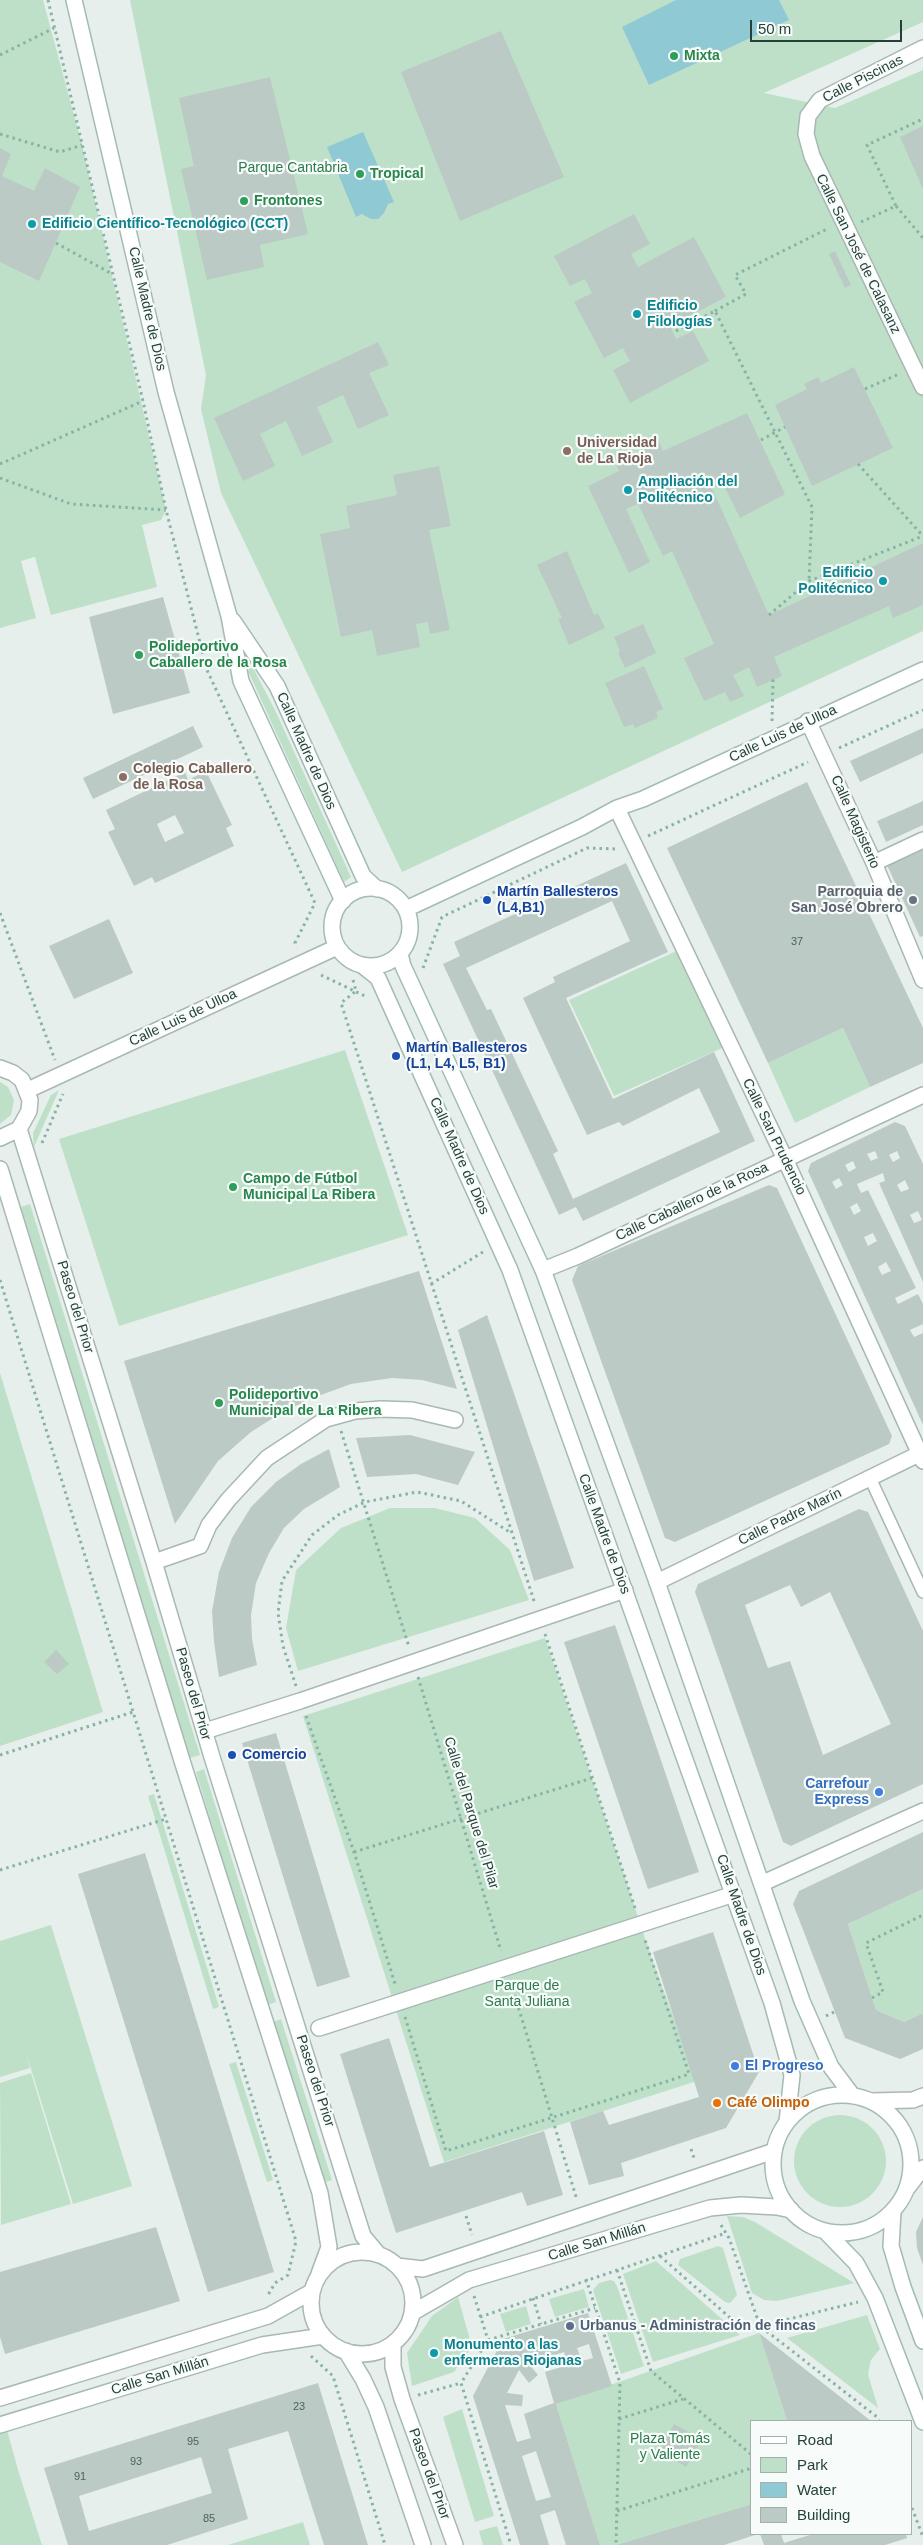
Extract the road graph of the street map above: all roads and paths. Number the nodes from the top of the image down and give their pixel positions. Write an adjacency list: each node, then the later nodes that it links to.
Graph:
1 (48, 0): 3 (path)
2 (74, 0): 31 (street, Calle Madre de Dios)
3 (54, 28): 5 (path); 9 (path)
4 (923, 48): 6 (street, Calle Piscinas)
5 (0, 55)
6 (808, 116): 11 (street, Calle San José de Calasanz)
7 (923, 118): 10 (path)
8 (0, 134): 9 (path)
9 (82, 145): 14 (path)
10 (896, 206): 11 (path); 12 (path)
11 (845, 225): 15 (path); 17 (street, Calle San José de Calasanz)
12 (923, 238)
13 (56, 243): 14 (path)
14 (113, 274): 20 (path)
15 (715, 311): 16 (path); 22 (path)
16 (676, 331)
17 (913, 367): 18 (street, Calle San José de Calasanz); 19 (path)
18 (923, 387)
19 (866, 390)
20 (143, 402): 24 (path); 27 (path)
21 (785, 427): 22 (path, bridge)
22 (775, 432): 23 (path, bridge); 29 (path)
23 (762, 440)
24 (0, 464)
25 (858, 464): 28 (path)
26 (0, 478): 27 (path)
27 (166, 510): 51 (path)
28 (923, 536): 29 (path)
29 (809, 581): 30 (path)
30 (768, 615)
31 (229, 616): 44 (street, Calle Madre de Dios); 45 (street, Calle Madre de Dios)
32 (923, 670): 35 (street, Calle Luis de Ulloa)
33 (773, 680): 36 (path)
34 (923, 710): 37 (path)
35 (808, 721): 36 (street, Calle Luis de Ulloa); 37 (street, Calle Magisterio)
36 (772, 738): 38 (street, Calle Luis de Ulloa)
37 (825, 754): 42 (path); 43 (street, Calle Magisterio)
38 (643, 799): 39 (street, Calle Luis de Ulloa); 40 (street, Calle Luis de Ulloa)
39 (620, 815): 40 (street, Calle Luis de Ulloa); 42 (street, Calle San Prudencio)
40 (582, 827): 46 (street, Calle Luis de Ulloa)
41 (923, 840): 43 (street)
42 (636, 849): 53 (path); 66 (street, Calle San Prudencio)
43 (874, 862): 48 (street, Calle Magisterio)
44 (377, 889): 45 (street); 46 (street)
45 (343, 901): 49 (street)
46 (406, 909): 50 (street)
47 (0, 913): 59 (path)
48 (917, 951): 55 (street, Calle Magisterio)
49 (342, 952): 51 (street, Calle Luis de Ulloa); 52 (street); 56 (path)
50 (400, 954): 52 (street); 53 (street, Calle Madre de Dios)
51 (304, 963): 59 (street, Calle Luis de Ulloa)
52 (364, 966): 57 (street, Calle Madre de Dios)
53 (409, 978): 69 (street, Calle Madre de Dios)
54 (313, 979): 56 (path)
55 (923, 980)
56 (356, 991): 57 (path); 71 (path)
57 (383, 991): 68 (street, Calle Madre de Dios)
58 (0, 1068): 60 (street)
59 (60, 1074): 60 (street, Calle Luis de Ulloa)
60 (28, 1090): 63 (street)
61 (66, 1093): 65 (path)
62 (921, 1102): 66 (street, Calle Caballero de la Rosa)
63 (19, 1129): 64 (street); 78 (street, Paseo del Prior)
64 (0, 1138)
65 (40, 1148)
66 (785, 1159): 69 (street, Calle Caballero de la Rosa); 74 (street, Calle San Prudencio)
67 (0, 1169): 122 (street)
68 (498, 1242): 71 (path); 80 (street, Calle Madre de Dios)
69 (543, 1270): 79 (street, Calle Madre de Dios)
70 (0, 1280): 85 (path)
71 (431, 1284): 77 (path)
72 (337, 1416): 73 (street); 76 (path, Calle del Parque del Pilar); 78 (street)
73 (455, 1420)
74 (922, 1456): 75 (street, Calle Padre Marín)
75 (870, 1478): 79 (street, Calle Padre Marín); 81 (lane)
76 (365, 1502): 77 (path); 83 (path, Calle del Parque del Pilar); 84 (path)
77 (511, 1533): 82 (path)
78 (154, 1562): 86 (street, Paseo del Prior)
79 (657, 1582): 94 (street, Calle Madre de Dios)
80 (625, 1590): 82 (street); 95 (street, Calle Madre de Dios)
81 (923, 1592)
82 (541, 1619): 83 (street); 88 (path)
83 (413, 1662): 84 (street); 91 (path, Calle del Parque del Pilar)
84 (300, 1701): 86 (street); 92 (path)
85 (134, 1712): 87 (path); 90 (path)
86 (205, 1731): 118 (street, Paseo del Prior)
87 (0, 1755)
88 (592, 1778): 91 (path); 97 (path)
89 (923, 1811): 94 (street)
90 (166, 1819): 93 (path); 130 (path)
91 (461, 1819): 92 (path); 98 (path, Calle del Parque del Pilar)
92 (354, 1852): 100 (path)
93 (0, 1870)
94 (763, 1884): 104 (street, Calle Madre de Dios)
95 (734, 1894): 97 (street); 108 (street, Calle Madre de Dios)
96 (923, 1915): 99 (path)
97 (641, 1926): 98 (street); 107 (path)
98 (506, 1969): 100 (street); 107 (path, Calle del Parque del Pilar)
99 (872, 1998)
100 (401, 2003): 103 (street); 107 (path)
101 (834, 2012): 102 (path)
102 (825, 2017)
103 (320, 2028)
104 (852, 2095): 106 (street); 108 (street)
105 (923, 2096): 106 (street)
106 (872, 2101): 111 (street)
107 (552, 2118): 115 (path, Calle del Parque del Pilar)
108 (787, 2122): 109 (street)
109 (774, 2152): 113 (street); 115 (street, Calle San Millán)
110 (923, 2168): 111 (street)
111 (908, 2187): 114 (street)
112 (710, 2208): 113 (street, Calle San Millán); 117 (path); 123 (street, Calle San Millán)
113 (791, 2210): 116 (street)
114 (893, 2212): 116 (street); 136 (street)
115 (581, 2216): 120 (street, Calle San Millán)
116 (826, 2232): 127 (street)
117 (726, 2233): 119 (path); 133 (path)
118 (379, 2255): 120 (street); 122 (street)
119 (659, 2256): 121 (path); 133 (path)
120 (397, 2266): 129 (street)
121 (617, 2270): 124 (path); 143 (path)
122 (319, 2274): 125 (street)
123 (469, 2280): 129 (street, Calle San Millán); 131 (path)
124 (586, 2280): 126 (path); 128 (path)
125 (312, 2292): 130 (street, Calle San Millán); 134 (street)
126 (533, 2298): 131 (path); 132 (path)
127 (875, 2298): 133 (path); 146 (street)
128 (596, 2308): 132 (path); 144 (path)
129 (412, 2313): 137 (street)
130 (268, 2316): 141 (street, Calle San Millán)
131 (480, 2317): 135 (path)
132 (541, 2324): 135 (path)
133 (760, 2326): 145 (path)
134 (322, 2336): 138 (street); 147 (street, Calle San Millán)
135 (488, 2340): 140 (path)
136 (923, 2341)
137 (393, 2344): 138 (street); 142 (street, Paseo del Prior)
138 (346, 2352): 156 (street, Paseo del Prior)
139 (303, 2356): 155 (path)
140 (461, 2383): 142 (path); 158 (path)
141 (0, 2398)
142 (402, 2399): 157 (street, Paseo del Prior)
143 (684, 2399): 144 (path); 148 (path)
144 (619, 2419): 150 (path)
145 (878, 2420)
146 (923, 2422)
147 (0, 2425)
148 (750, 2453)
149 (750, 2469): 150 (path)
150 (617, 2510): 159 (path)
151 (913, 2511): 153 (path)
152 (923, 2523): 153 (path)
153 (918, 2524): 154 (path)
154 (923, 2538)
155 (385, 2545)
156 (423, 2545)
157 (454, 2545)
158 (511, 2545)
159 (616, 2545)

